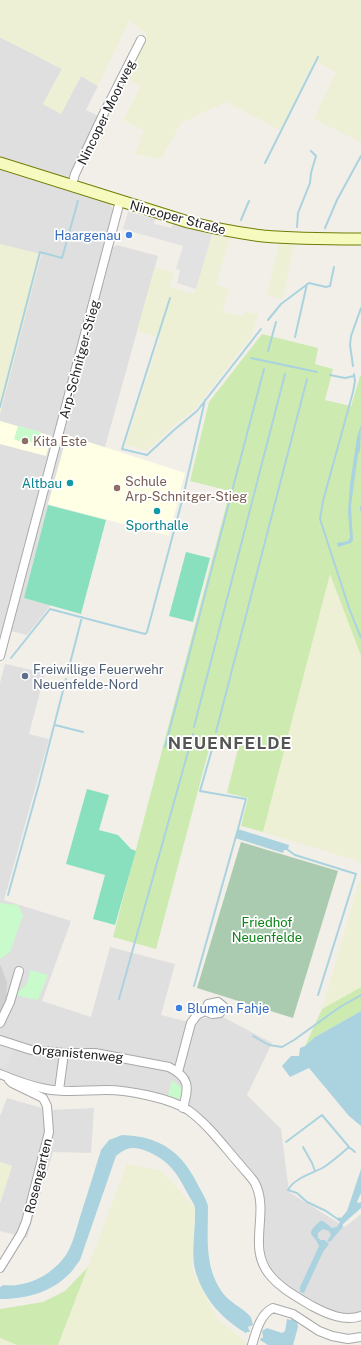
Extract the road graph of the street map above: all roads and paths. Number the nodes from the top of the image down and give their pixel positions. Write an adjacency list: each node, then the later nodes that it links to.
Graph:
1 (141, 40): 3 (street, Nincoper Moorweg)
2 (0, 163): 3 (main road, Nincoper Straße)
3 (72, 185): 4 (main road, Nincoper Straße)
4 (120, 201): 5 (main road, Nincoper Straße); 6 (street, Arp-Schnitger-Stieg)
5 (361, 239)
6 (0, 656)
7 (19, 971): 9 (street)
8 (205, 1011): 12 (street)
9 (0, 1023)
10 (0, 1040): 11 (street, Organistenweg)
11 (64, 1053): 12 (street, Organistenweg); 14 (street)
12 (178, 1072): 15 (street)
13 (3, 1075): 14 (street); 16 (street, Rosengarten)
14 (59, 1090): 15 (street)
15 (183, 1108): 17 (street)
16 (0, 1268)
17 (361, 1316)
18 (361, 1337): 19 (street)
19 (252, 1345)

